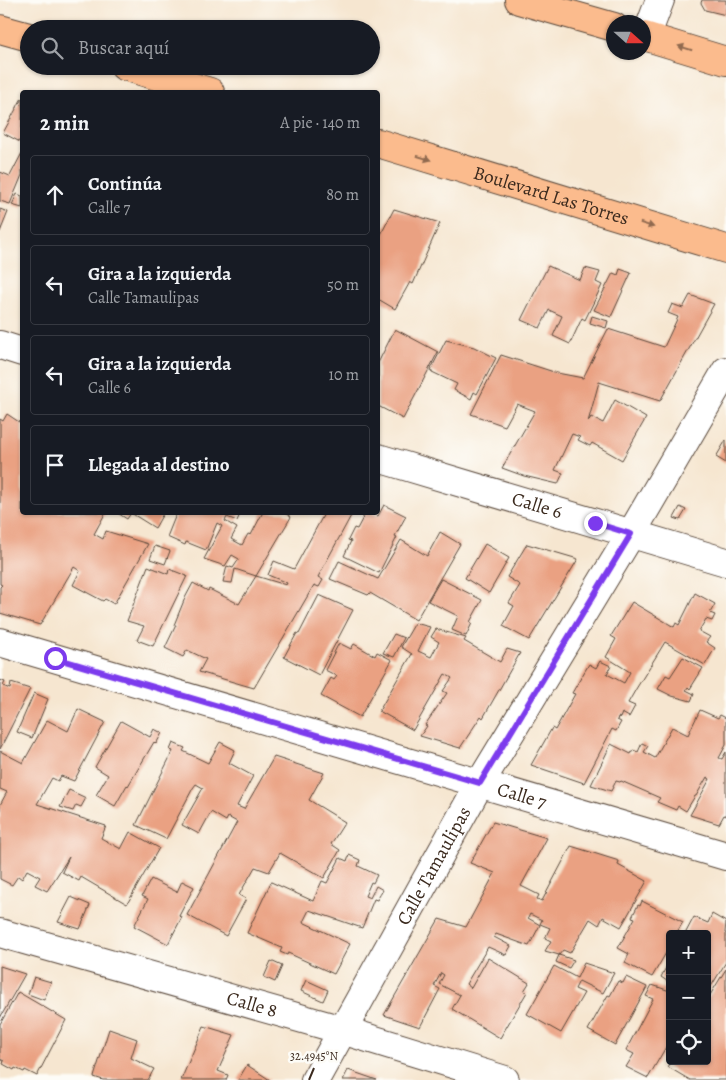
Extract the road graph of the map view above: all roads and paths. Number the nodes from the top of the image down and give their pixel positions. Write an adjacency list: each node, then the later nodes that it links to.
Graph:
1 (519, 0): 4 (main road)
2 (660, 0): 3 (street)
3 (651, 22)
4 (606, 25)
5 (0, 29): 6 (main road)
6 (20, 35)
7 (651, 38): 8 (main road, one-way to 7)
8 (726, 61)
9 (154, 75): 10 (main road)
10 (203, 90)
11 (380, 145): 12 (main road, Boulevard Las Torres, one-way to 12)
12 (726, 250)
13 (0, 345): 14 (street)
14 (20, 351)
15 (726, 371): 17 (street, Calle Tamaulipas)
16 (380, 459): 17 (street, Calle 6)
17 (631, 534): 18 (street, Calle 6); 20 (street, Calle Tamaulipas)
18 (726, 562)
19 (0, 642): 20 (street, Calle 7)
20 (480, 783): 21 (street, Calle 7); 23 (street, Calle Tamaulipas)
21 (726, 856)
22 (0, 933): 23 (street, Calle 8)
23 (342, 1030): 24 (street, Calle Tamaulipas); 25 (street, Calle 8)
24 (315, 1080)
25 (505, 1080)

